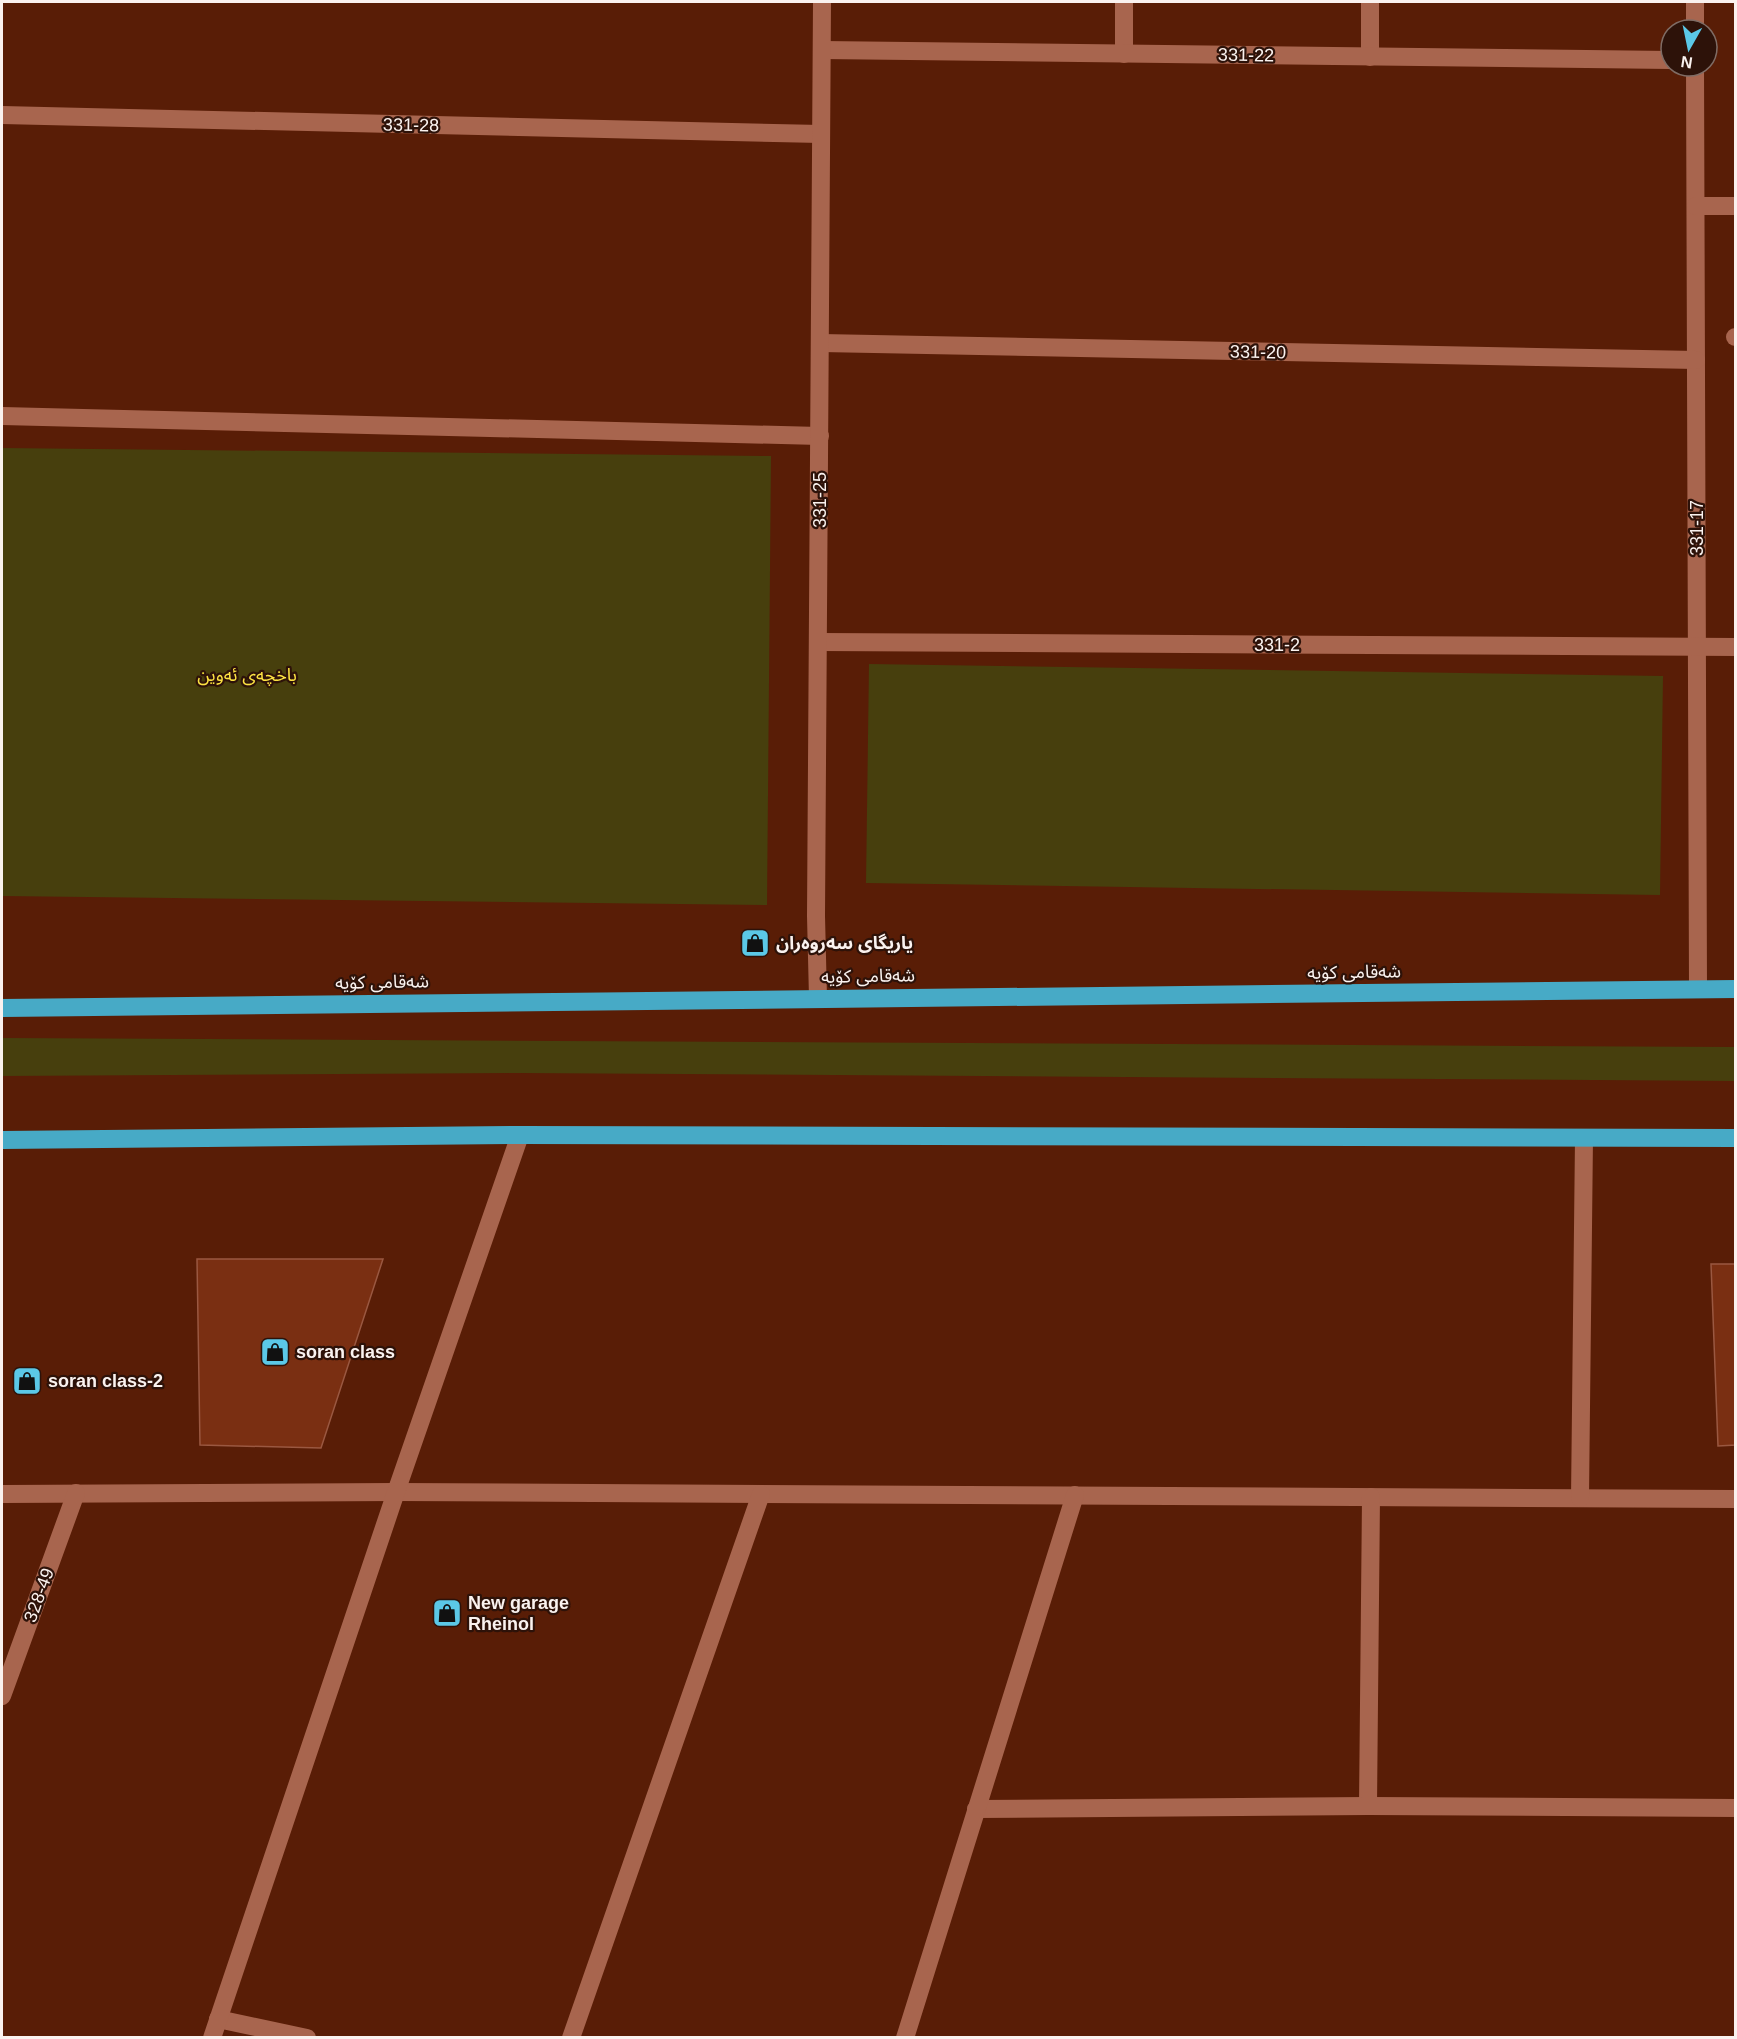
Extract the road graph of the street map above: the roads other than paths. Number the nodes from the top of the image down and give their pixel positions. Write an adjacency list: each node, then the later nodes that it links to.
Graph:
1 (822, 2): 6 (street, 331-25)
2 (1124, 2): 7 (street)
3 (1370, 2): 8 (street)
4 (1695, 2): 5 (street)
5 (1695, 18)
6 (822, 50): 7 (street, 331-22); 12 (street, 331-25)
7 (1124, 54): 8 (street, 331-22)
8 (1370, 57): 9 (street, 331-22)
9 (1659, 60)
10 (1695, 78): 13 (street, 331-17)
11 (2, 115): 12 (street, 331-28)
12 (821, 134): 15 (street, 331-25)
13 (1696, 206): 14 (street); 16 (street, 331-17)
14 (1736, 206)
15 (820, 343): 16 (street, 331-20); 18 (street, 331-25)
16 (1696, 360): 20 (street, 331-17)
17 (2, 416): 18 (street)
18 (820, 436): 19 (street, 331-25)
19 (819, 642): 20 (street, 331-2); 24 (street, 331-25)
20 (1697, 647): 21 (street, 331-2); 22 (street, 331-17)
21 (1736, 647)
22 (1698, 989): 23 (highway, شەقامی کۆیە); 24 (highway, شەقامی کۆیە)
23 (1736, 989)
24 (818, 998): 25 (highway, شەقامی کۆیە)
25 (2, 1008)
26 (520, 1135): 27 (highway); 29 (highway); 30 (street)
27 (1584, 1138): 28 (highway); 36 (street)
28 (1736, 1138)
29 (2, 1140)
30 (396, 1492): 31 (street); 33 (street); 42 (street)
31 (76, 1493): 32 (street); 38 (street, 328-49)
32 (2, 1494)
33 (761, 1494): 34 (street); 45 (street)
34 (1075, 1495): 35 (street); 41 (street)
35 (1371, 1497): 36 (street); 39 (street)
36 (1580, 1498): 37 (street)
37 (1736, 1499)
38 (2, 1696)
39 (1368, 1806): 40 (street); 41 (street)
40 (1736, 1808)
41 (976, 1809): 46 (street)
42 (218, 2019): 43 (street); 44 (street)
43 (212, 2037)
44 (307, 2037)
45 (571, 2037)
46 (905, 2037)

